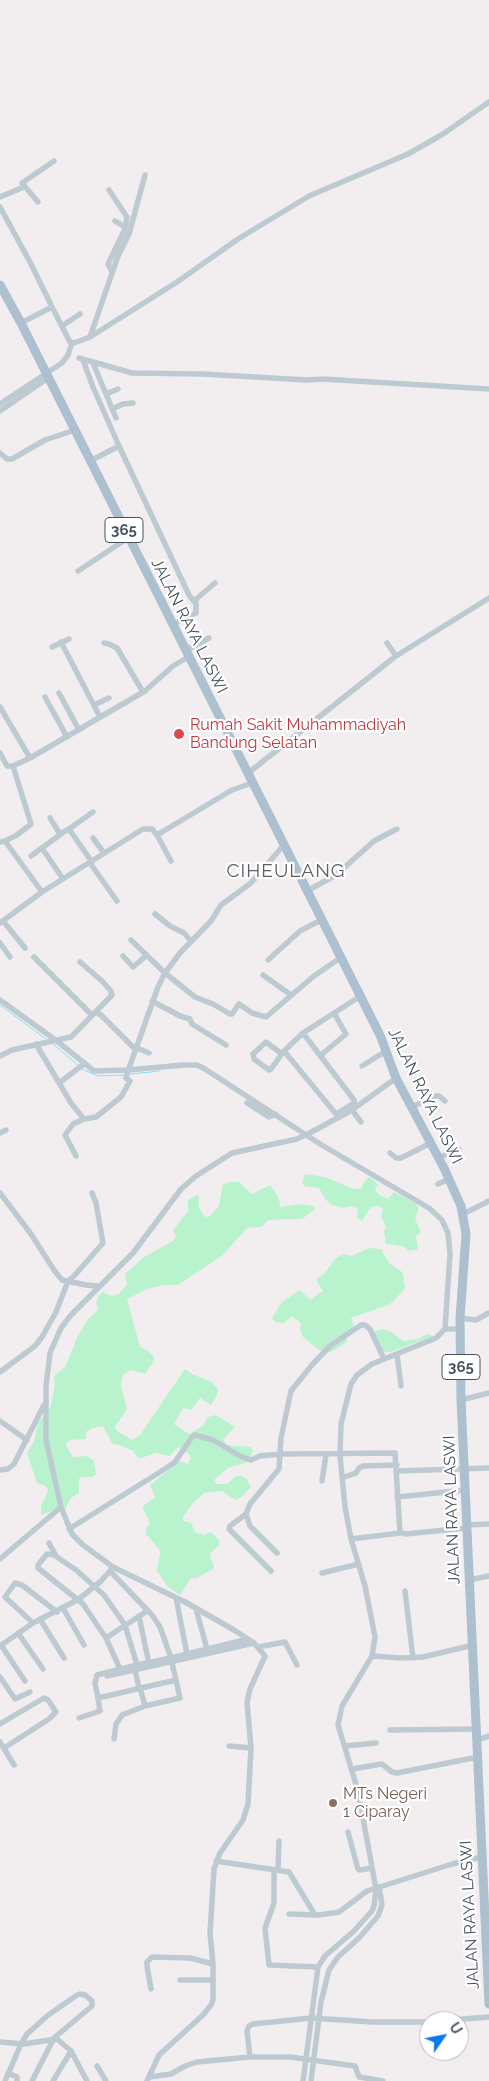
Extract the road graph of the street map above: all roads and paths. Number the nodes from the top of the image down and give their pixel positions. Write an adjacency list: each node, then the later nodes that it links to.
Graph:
1 (489, 102): 16 (street)
2 (54, 161): 4 (street)
3 (146, 175): 10 (street)
4 (24, 188): 6 (street); 7 (street)
5 (108, 190): 10 (street)
6 (0, 197)
7 (38, 202)
8 (0, 207): 12 (street)
9 (115, 221): 10 (street)
10 (126, 231): 16 (street)
11 (1, 292): 14 (main road, JALAN RAYA LASWI / 365)
12 (52, 307): 14 (street); 15 (street)
13 (80, 314): 15 (street)
14 (21, 323): 19 (main road, JALAN RAYA LASWI / 365)
15 (62, 326): 17 (street)
16 (90, 337): 17 (street)
17 (72, 343): 19 (street)
18 (93, 363): 22 (street); 23 (street); 31 (street)
19 (47, 376): 24 (street); 30 (main road, JALAN RAYA LASWI / 365)
20 (29, 380): 24 (street)
21 (118, 389): 23 (street)
22 (489, 390)
23 (106, 394): 27 (street)
24 (15, 398): 25 (street); 28 (street)
25 (0, 404)
26 (133, 404): 27 (street)
27 (112, 409): 29 (street)
28 (0, 411)
29 (116, 418)
30 (74, 430): 32 (street); 33 (main road, JALAN RAYA LASWI / 365)
31 (119, 446): 33 (street); 38 (street)
32 (0, 453)
33 (90, 460): 34 (main road, JALAN RAYA LASWI / 365)
34 (128, 538): 35 (street); 39 (main road, JALAN RAYA LASWI / 365)
35 (78, 571)
36 (215, 583): 38 (street)
37 (489, 598): 47 (street)
38 (196, 604): 39 (street)
39 (172, 625): 46 (main road, JALAN RAYA LASWI / 365)
40 (69, 638): 42 (street)
41 (208, 638): 46 (street)
42 (62, 642): 45 (street); 52 (street)
43 (104, 643): 49 (street)
44 (387, 643): 47 (street)
45 (52, 647)
46 (187, 654): 49 (street); 60 (main road, JALAN RAYA LASWI / 365)
47 (396, 656): 60 (street)
48 (59, 692): 55 (street)
49 (143, 692): 54 (street)
50 (45, 698): 56 (street)
51 (109, 698): 52 (street)
52 (94, 705): 54 (street)
53 (0, 707): 58 (street)
54 (100, 717): 55 (street)
55 (79, 730): 56 (street)
56 (67, 737): 58 (street)
57 (0, 753): 59 (street)
58 (30, 758): 59 (street)
59 (13, 766): 68 (street)
60 (249, 778): 66 (street); 69 (main road, JALAN RAYA LASWI / 365)
61 (93, 812): 63 (street)
62 (50, 818): 65 (street)
63 (69, 829): 65 (street); 74 (street)
64 (397, 829): 76 (street)
65 (61, 834): 70 (street)
66 (158, 835): 71 (street); 73 (street)
67 (93, 838): 71 (street)
68 (2, 842): 77 (street)
69 (283, 846): 76 (main road, JALAN RAYA LASWI / 365); 83 (street)
70 (42, 848): 72 (street); 75 (street)
71 (104, 853): 74 (street)
72 (31, 856)
73 (171, 861)
74 (91, 863): 75 (street); 78 (street)
75 (63, 880): 77 (street)
76 (307, 891): 80 (main road, JALAN RAYA LASWI / 365)
77 (42, 892): 81 (street)
78 (117, 901)
79 (155, 914): 83 (street)
80 (321, 920): 90 (main road, JALAN RAYA LASWI / 365); 91 (street)
81 (2, 922): 85 (street)
82 (131, 940): 86 (street)
83 (191, 941): 93 (street)
84 (0, 943): 88 (street)
85 (25, 948)
86 (147, 955): 87 (street); 93 (street)
87 (123, 956)
88 (10, 957)
89 (34, 957): 100 (street)
90 (340, 958): 95 (street); 96 (main road, JALAN RAYA LASWI / 365)
91 (268, 960)
92 (80, 962): 100 (street)
93 (165, 973): 95 (street); 98 (street)
94 (263, 975): 95 (street)
95 (292, 995)
96 (359, 997): 99 (street); 107 (main road, JALAN RAYA LASWI / 365)
97 (0, 1000): 102 (street)
98 (152, 1001): 104 (street); 105 (street)
99 (334, 1012): 101 (street); 109 (street)
100 (94, 1013): 102 (street); 105 (street)
101 (303, 1033): 106 (street); 109 (street)
102 (51, 1042): 103 (street); 112 (street)
103 (36, 1044): 110 (street); 115 (street)
104 (226, 1045)
105 (137, 1049): 108 (street); 113 (street)
106 (283, 1052): 106 (street); 109 (street)
107 (386, 1052): 111 (street); 114 (main road, JALAN RAYA LASWI / 365)
108 (149, 1053)
109 (321, 1055)
110 (0, 1056)
111 (362, 1066)
112 (82, 1067): 113 (street); 115 (street)
113 (128, 1070): 119 (street); 123 (street)
114 (396, 1078): 118 (main road, JALAN RAYA LASWI / 365); 120 (street)
115 (59, 1082): 123 (street)
116 (445, 1101): 118 (street)
117 (247, 1103): 121 (street)
118 (412, 1107): 128 (main road, JALAN RAYA LASWI / 365)
119 (269, 1109): 121 (street); 122 (street)
120 (352, 1110): 124 (street); 127 (street)
121 (262, 1112): 122 (street)
122 (276, 1114): 127 (street)
123 (84, 1119): 131 (street)
124 (361, 1122)
125 (6, 1130): 126 (street)
126 (0, 1133)
127 (302, 1137): 140 (street); 143 (street)
128 (431, 1143): 130 (street); 132 (main road, JALAN RAYA LASWI / 365)
129 (459, 1149): 132 (street)
130 (390, 1154)
131 (76, 1156)
132 (438, 1158): 133 (main road, JALAN RAYA LASWI / 365)
133 (449, 1179): 134 (street); 138 (main road, JALAN RAYA LASWI / 365)
134 (438, 1184)
135 (0, 1193): 139 (street)
136 (92, 1193): 139 (street)
137 (489, 1201): 138 (street)
138 (463, 1214): 142 (main road, JALAN RAYA LASWI / 365)
139 (68, 1281): 140 (street); 147 (street)
140 (98, 1286): 151 (street)
141 (489, 1313): 142 (street)
142 (460, 1318): 144 (main road, JALAN RAYA LASWI / 365)
143 (445, 1329): 144 (street); 145 (street)
144 (461, 1329): 150 (main road, JALAN RAYA LASWI / 365)
145 (397, 1354): 146 (street); 148 (street)
146 (384, 1359): 154 (street); 155 (street)
147 (0, 1372)
148 (401, 1386)
149 (489, 1393): 150 (street)
150 (461, 1400): 160 (main road, JALAN RAYA LASWI / 365)
151 (45, 1403): 153 (street); 165 (street)
152 (0, 1421): 153 (street)
153 (27, 1440): 159 (street)
154 (281, 1454): 156 (street); 166 (street); 169 (street)
155 (340, 1454): 156 (street); 157 (street); 161 (street)
156 (326, 1455): 162 (street)
157 (397, 1468): 160 (street); 161 (street); 164 (street)
158 (489, 1468): 160 (street)
159 (0, 1470)
160 (465, 1470): 163 (main road, JALAN RAYA LASWI / 365)
161 (342, 1478): 171 (street)
162 (322, 1481)
163 (466, 1490): 164 (street); 168 (main road, JALAN RAYA LASWI / 365)
164 (397, 1498): 170 (street)
165 (61, 1507): 169 (street); 175 (street)
166 (246, 1514): 173 (street); 178 (street)
167 (489, 1524): 168 (street)
168 (467, 1527): 170 (street); 181 (main road, JALAN RAYA LASWI / 365)
169 (69, 1529): 177 (street)
170 (400, 1533): 171 (street)
171 (351, 1539): 176 (street)
172 (49, 1543): 174 (street)
173 (277, 1553)
174 (56, 1556): 182 (street); 185 (street)
175 (0, 1559)
176 (359, 1564): 179 (street); 202 (street)
177 (111, 1569): 182 (street); 184 (street); 188 (street)
178 (271, 1571)
179 (322, 1573)
180 (489, 1576): 181 (street)
181 (469, 1580): 198 (main road, JALAN RAYA LASWI / 365)
182 (95, 1586): 185 (street); 193 (street)
183 (405, 1591): 204 (street)
184 (176, 1598): 187 (street); 201 (street)
185 (79, 1599): 186 (street); 195 (street)
186 (63, 1608): 189 (street); 197 (street)
187 (196, 1609): 196 (street); 200 (street)
188 (147, 1611): 190 (street); 205 (street)
189 (57, 1612): 191 (street); 192 (street)
190 (139, 1616): 193 (street); 206 (street)
191 (40, 1619): 192 (street); 203 (street)
192 (33, 1623): 194 (street)
193 (125, 1626): 195 (street); 208 (street)
194 (18, 1633): 199 (street); 209 (street)
195 (106, 1638): 210 (street)
196 (253, 1643): 200 (street); 205 (street); 207 (street); 231 (street)
197 (84, 1645)
198 (473, 1645): 204 (street); 222 (main road, JALAN RAYA LASWI / 365)
199 (1, 1646): 214 (street)
200 (207, 1649): 201 (street)
201 (187, 1654): 205 (street)
202 (372, 1656): 204 (street); 229 (street)
203 (64, 1658)
204 (413, 1658)
205 (172, 1660): 206 (street); 213 (street)
206 (149, 1664): 208 (street)
207 (297, 1665)
208 (136, 1667): 210 (street); 212 (street); 215 (street)
209 (43, 1669)
210 (120, 1669): 212 (street)
211 (0, 1677): 216 (street)
212 (95, 1678): 217 (street)
213 (176, 1680): 215 (street); 218 (street)
214 (25, 1681)
215 (139, 1688): 217 (street); 218 (street)
216 (30, 1692)
217 (98, 1698): 219 (street)
218 (145, 1706): 224 (street)
219 (79, 1718)
220 (0, 1724): 230 (street)
221 (390, 1730): 222 (street)
222 (477, 1730): 225 (main road, JALAN RAYA LASWI / 365)
223 (489, 1736): 225 (street)
224 (114, 1739)
225 (477, 1740): 232 (main road, JALAN RAYA LASWI / 365)
226 (0, 1742): 230 (street)
227 (376, 1743): 229 (street)
228 (229, 1746): 231 (street)
229 (345, 1746): 234 (street)
230 (4, 1748): 233 (street)
231 (251, 1748): 238 (street)
232 (478, 1757): 234 (street); 237 (main road, JALAN RAYA LASWI / 365)
233 (14, 1765)
234 (352, 1770): 239 (street)
235 (348, 1832): 239 (street)
236 (279, 1841): 240 (street)
237 (482, 1857): 241 (street); 242 (main road, JALAN RAYA LASWI / 365)
238 (216, 1860): 240 (street); 245 (street)
239 (372, 1868): 241 (street)
240 (276, 1870): 244 (street); 246 (street)
241 (378, 1888): 244 (street); 246 (street); 253 (street)
242 (486, 1893): 247 (main road, JALAN RAYA LASWI / 365)
243 (289, 1914): 244 (street)
244 (315, 1915)
245 (213, 1964): 249 (street); 250 (street)
246 (318, 1967): 253 (street)
247 (488, 1967): 251 (main road, JALAN RAYA LASWI / 365)
248 (180, 1980): 249 (street)
249 (212, 1980): 265 (street)
250 (151, 1989)
251 (489, 2004)
252 (489, 2016): 254 (street)
253 (314, 2018): 255 (street); 260 (street); 261 (street)
254 (469, 2018)
255 (419, 2022)
256 (54, 2038): 258 (street); 258 (street); 259 (street); 269 (street)
257 (0, 2042): 258 (street)
258 (21, 2044): 263 (street)
259 (71, 2051): 266 (street); 270 (street)
260 (250, 2057): 261 (street); 264 (street)
261 (309, 2060): 272 (street); 273 (street); 274 (street)
262 (97, 2066): 271 (street)
263 (8, 2073): 267 (street); 268 (street)
264 (163, 2078): 265 (street)
265 (148, 2079)
266 (86, 2080)
267 (5, 2081)
268 (17, 2081)
269 (32, 2081)
270 (53, 2081)
271 (106, 2081)
272 (303, 2081)
273 (311, 2081)
274 (384, 2081)

